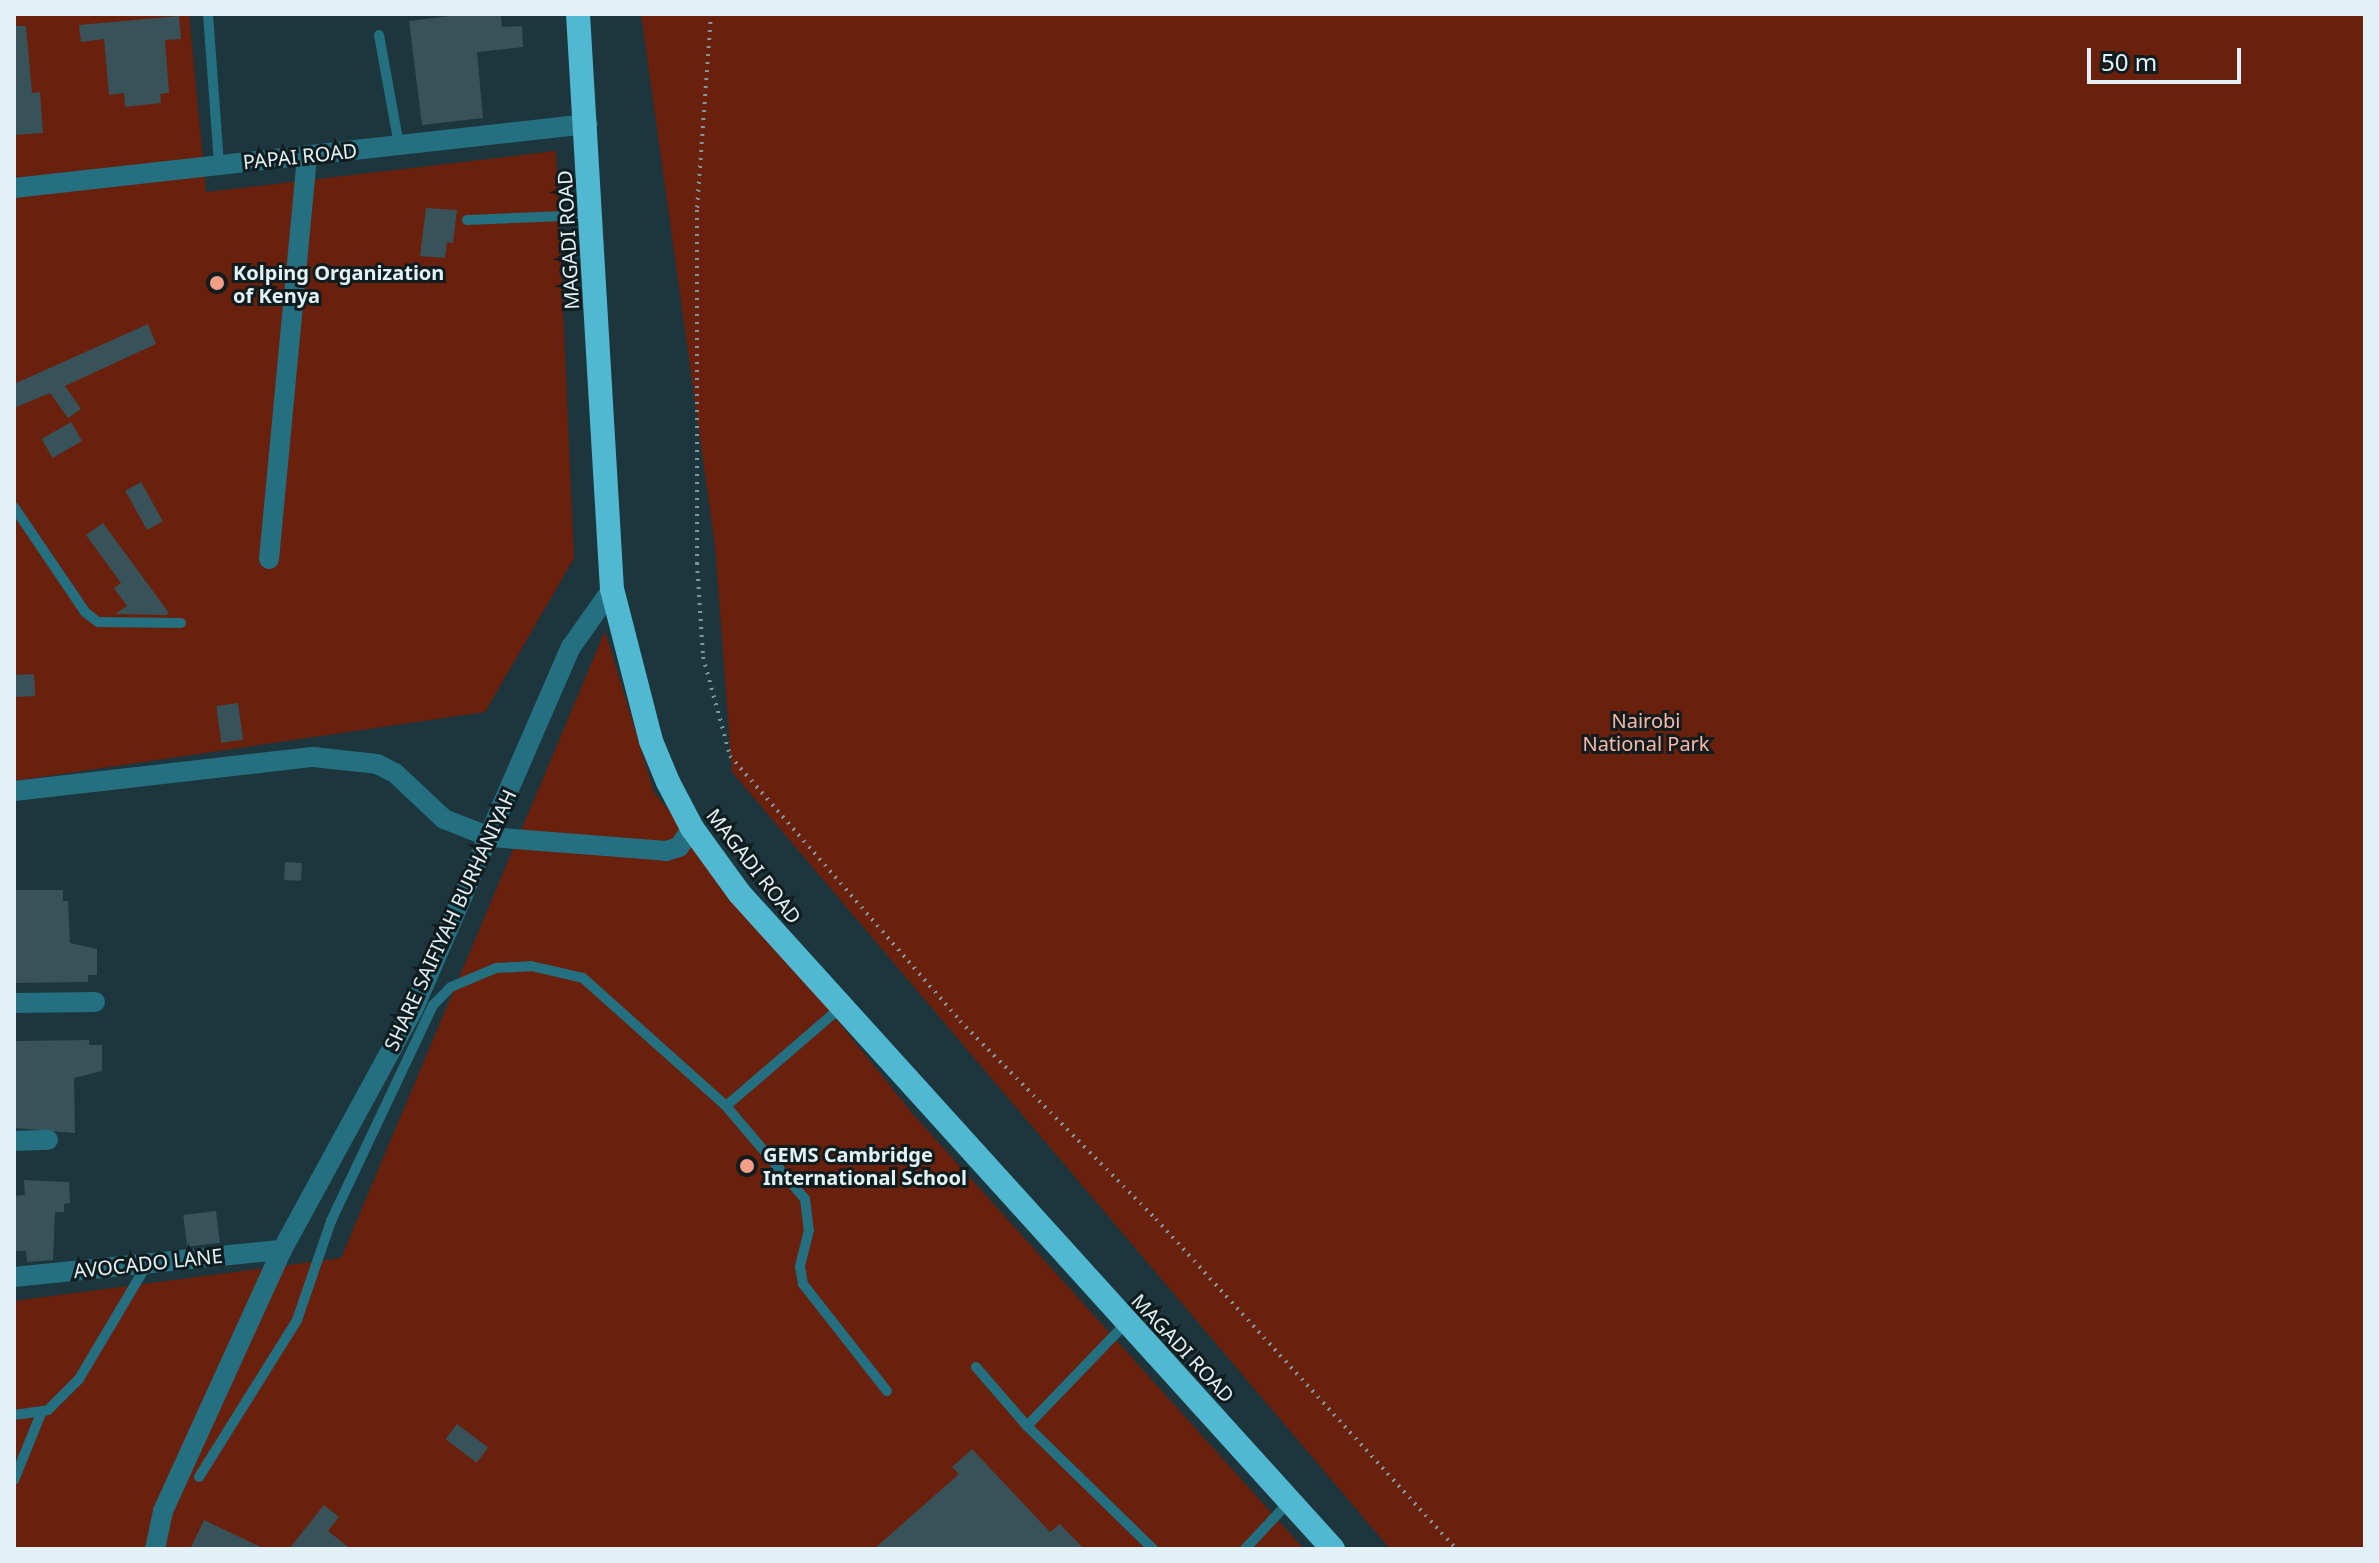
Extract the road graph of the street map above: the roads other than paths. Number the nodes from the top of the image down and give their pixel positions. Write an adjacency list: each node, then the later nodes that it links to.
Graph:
1 (208, 14): 7 (lane)
2 (578, 14): 4 (highway, MAGADI ROAD)
3 (379, 35): 5 (lane)
4 (587, 124): 5 (street, PAPAI ROAD); 9 (highway, MAGADI ROAD)
5 (399, 145): 6 (street, PAPAI ROAD)
6 (307, 155): 7 (street, PAPAI ROAD); 12 (street)
7 (219, 165): 8 (street, PAPAI ROAD)
8 (14, 188)
9 (591, 214): 10 (lane); 13 (highway, MAGADI ROAD)
10 (467, 220)
11 (14, 507): 14 (lane)
12 (269, 559)
13 (612, 589): 16 (highway, MAGADI ROAD); 17 (street, SHARE SAIFIYAH BURHANIYAH)
14 (181, 623)
15 (14, 791): 17 (street)
16 (692, 828): 17 (street); 20 (highway, MAGADI ROAD)
17 (490, 837): 24 (street, SHARE SAIFIYAH BURHANIYAH)
18 (95, 1002): 19 (street)
19 (14, 1003)
20 (840, 1008): 21 (lane); 27 (highway, MAGADI ROAD)
21 (726, 1106): 29 (lane); 33 (lane)
22 (48, 1140): 23 (street)
23 (14, 1141)
24 (282, 1250): 25 (street, AVOCADO LANE); 36 (street, SHARE SAIFIYAH BURHANIYAH)
25 (148, 1263): 26 (street, AVOCADO LANE); 30 (lane)
26 (14, 1277)
27 (1127, 1322): 32 (lane); 35 (highway, MAGADI ROAD)
28 (976, 1367): 32 (lane)
29 (887, 1391)
30 (42, 1411): 31 (lane); 34 (lane)
31 (14, 1415)
32 (1027, 1426): 37 (lane)
33 (199, 1477)
34 (14, 1480)
35 (1291, 1501): 38 (lane); 39 (highway, MAGADI ROAD)
36 (152, 1549)
37 (1153, 1549)
38 (1245, 1549)
39 (1333, 1549)

